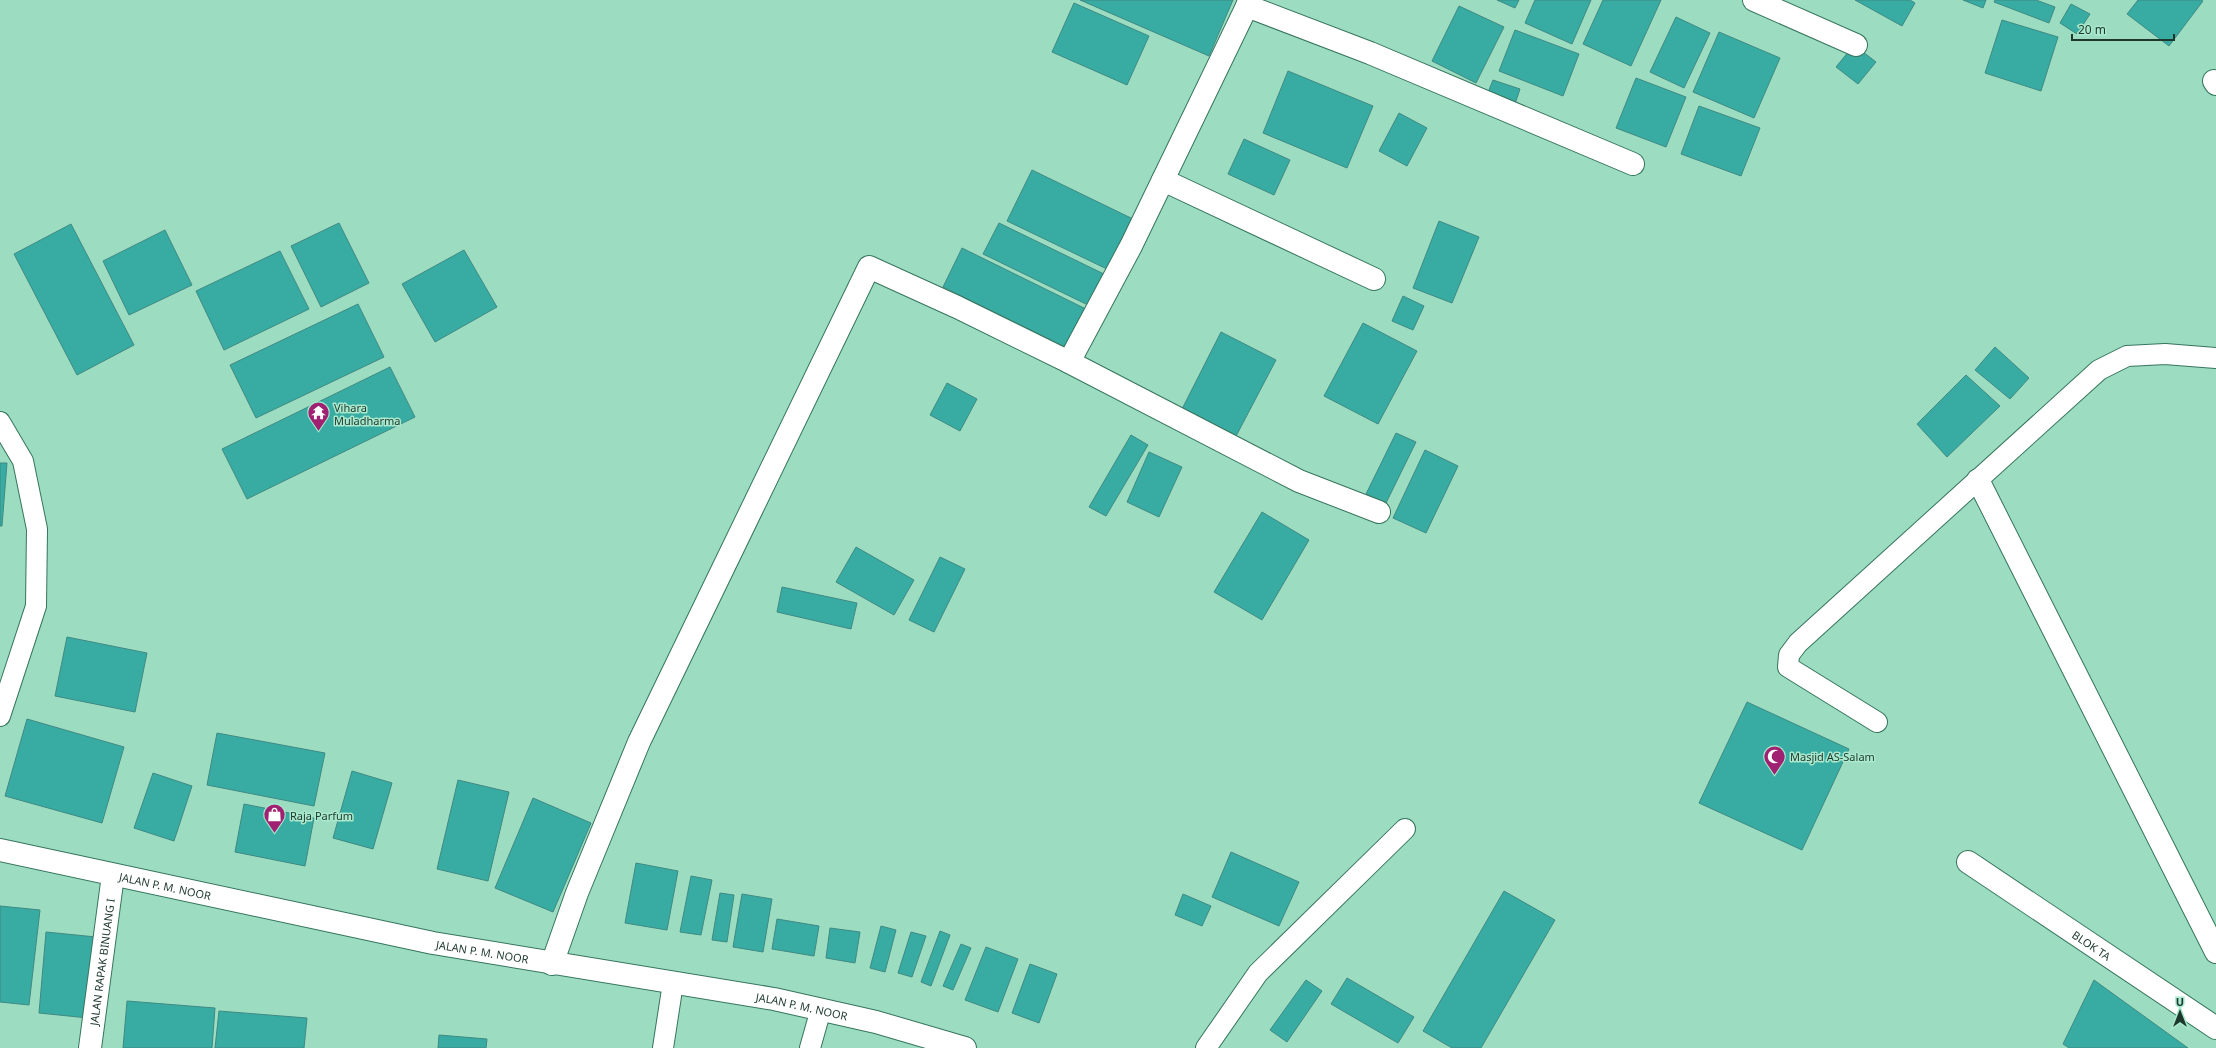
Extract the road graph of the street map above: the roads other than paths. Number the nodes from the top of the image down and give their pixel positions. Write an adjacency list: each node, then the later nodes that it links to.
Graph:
1 (1754, 0): 3 (main road)
2 (1248, 3): 4 (main road); 5 (main road)
3 (1856, 45)
4 (1633, 164)
5 (1163, 180): 6 (main road); 8 (main road)
6 (1374, 279)
7 (2216, 358): 10 (lane)
8 (1069, 362): 11 (main road); 19 (main road)
9 (0, 422): 12 (lane)
10 (1978, 480): 13 (lane); 18 (main road)
11 (1379, 512)
12 (0, 716)
13 (1877, 722)
14 (1405, 829): 27 (lane)
15 (0, 850): 17 (main road, JALAN P. M. NOOR)
16 (1968, 862): 22 (main road, BLOK TA)
17 (113, 875): 19 (main road, JALAN P. M. NOOR); 23 (main road, JALAN RAPAK BINUANG I)
18 (2216, 952)
19 (552, 964): 20 (main road, JALAN P. M. NOOR)
20 (673, 983): 21 (main road, JALAN P. M. NOOR); 24 (lane)
21 (821, 1009): 25 (lane); 26 (main road, JALAN P. M. NOOR)
22 (2216, 1028)
23 (90, 1048)
24 (663, 1048)
25 (810, 1048)
26 (965, 1048)
27 (1206, 1048)

